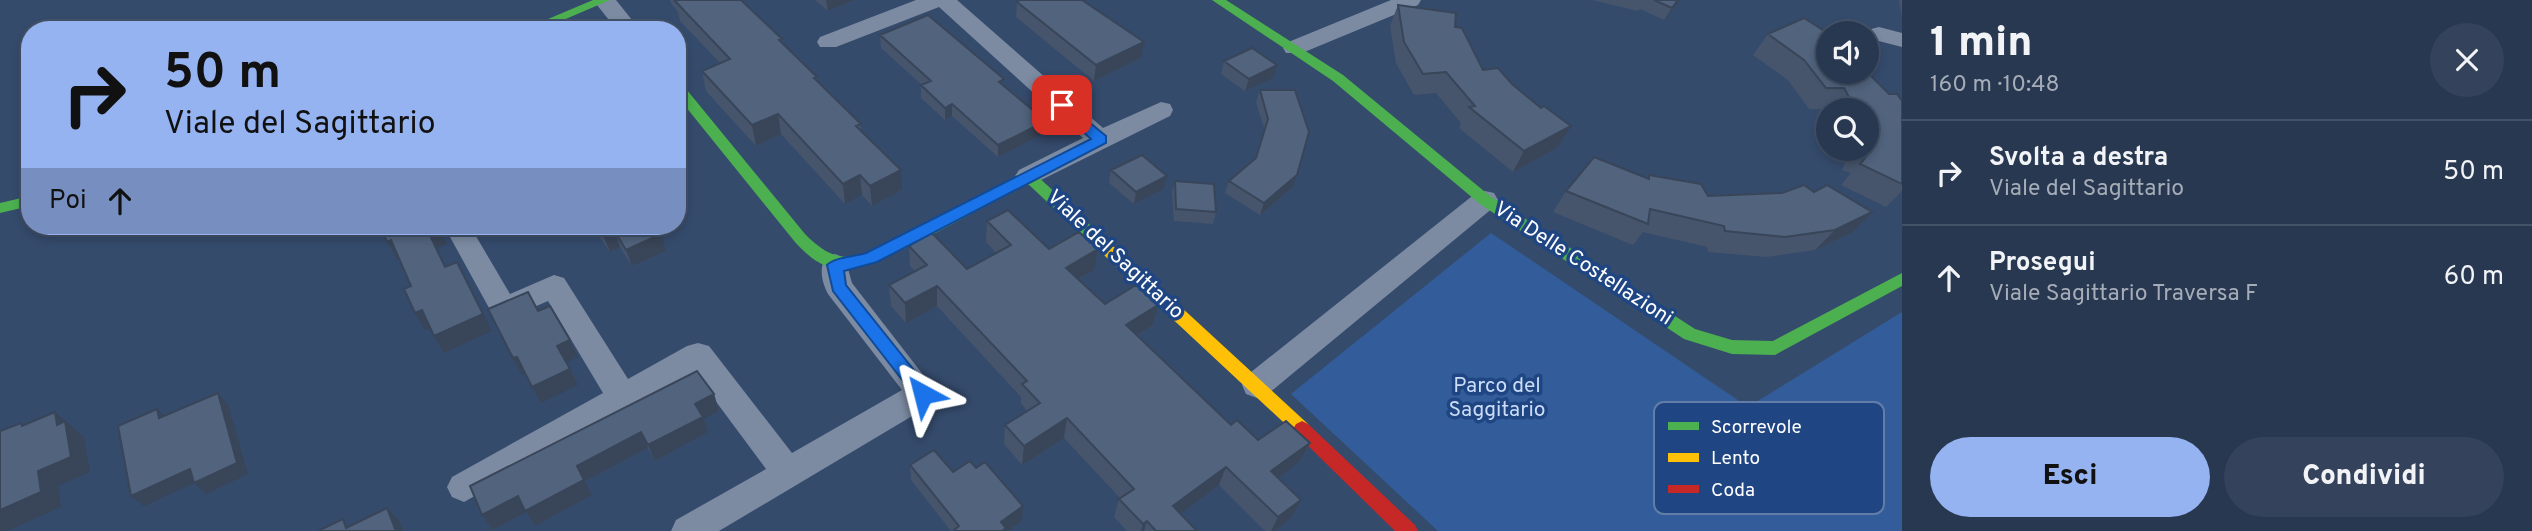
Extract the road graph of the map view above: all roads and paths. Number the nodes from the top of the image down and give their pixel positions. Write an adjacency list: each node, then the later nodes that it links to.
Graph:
1 (604, 0): 6 (street); 7 (street)
2 (936, 0): 10 (street)
3 (944, 0): 14 (street)
4 (1218, 0): 11 (street, Via Delle Costellazioni)
5 (1410, 0): 11 (street)
6 (550, 21)
7 (622, 21)
8 (1879, 34): 9 (street)
9 (1902, 40)
10 (828, 42)
11 (1294, 48): 16 (street, Via Delle Costellazioni)
12 (686, 98): 20 (street)
13 (1161, 110): 14 (street)
14 (1101, 140): 15 (street)
15 (1028, 176): 20 (street, Viale del Sagittario); 22 (street, Viale del Sagittario)
16 (1485, 200): 21 (street, Via Delle Costellazioni); 22 (street)
17 (21, 203): 18 (street)
18 (0, 208)
19 (462, 235): 23 (street)
20 (835, 265): 24 (street)
21 (1902, 279)
22 (1257, 385): 27 (street, Viale del Sagittario)
23 (623, 398): 24 (street); 25 (street)
24 (789, 473): 26 (street)
25 (464, 487)
26 (688, 531)
27 (1408, 531)

